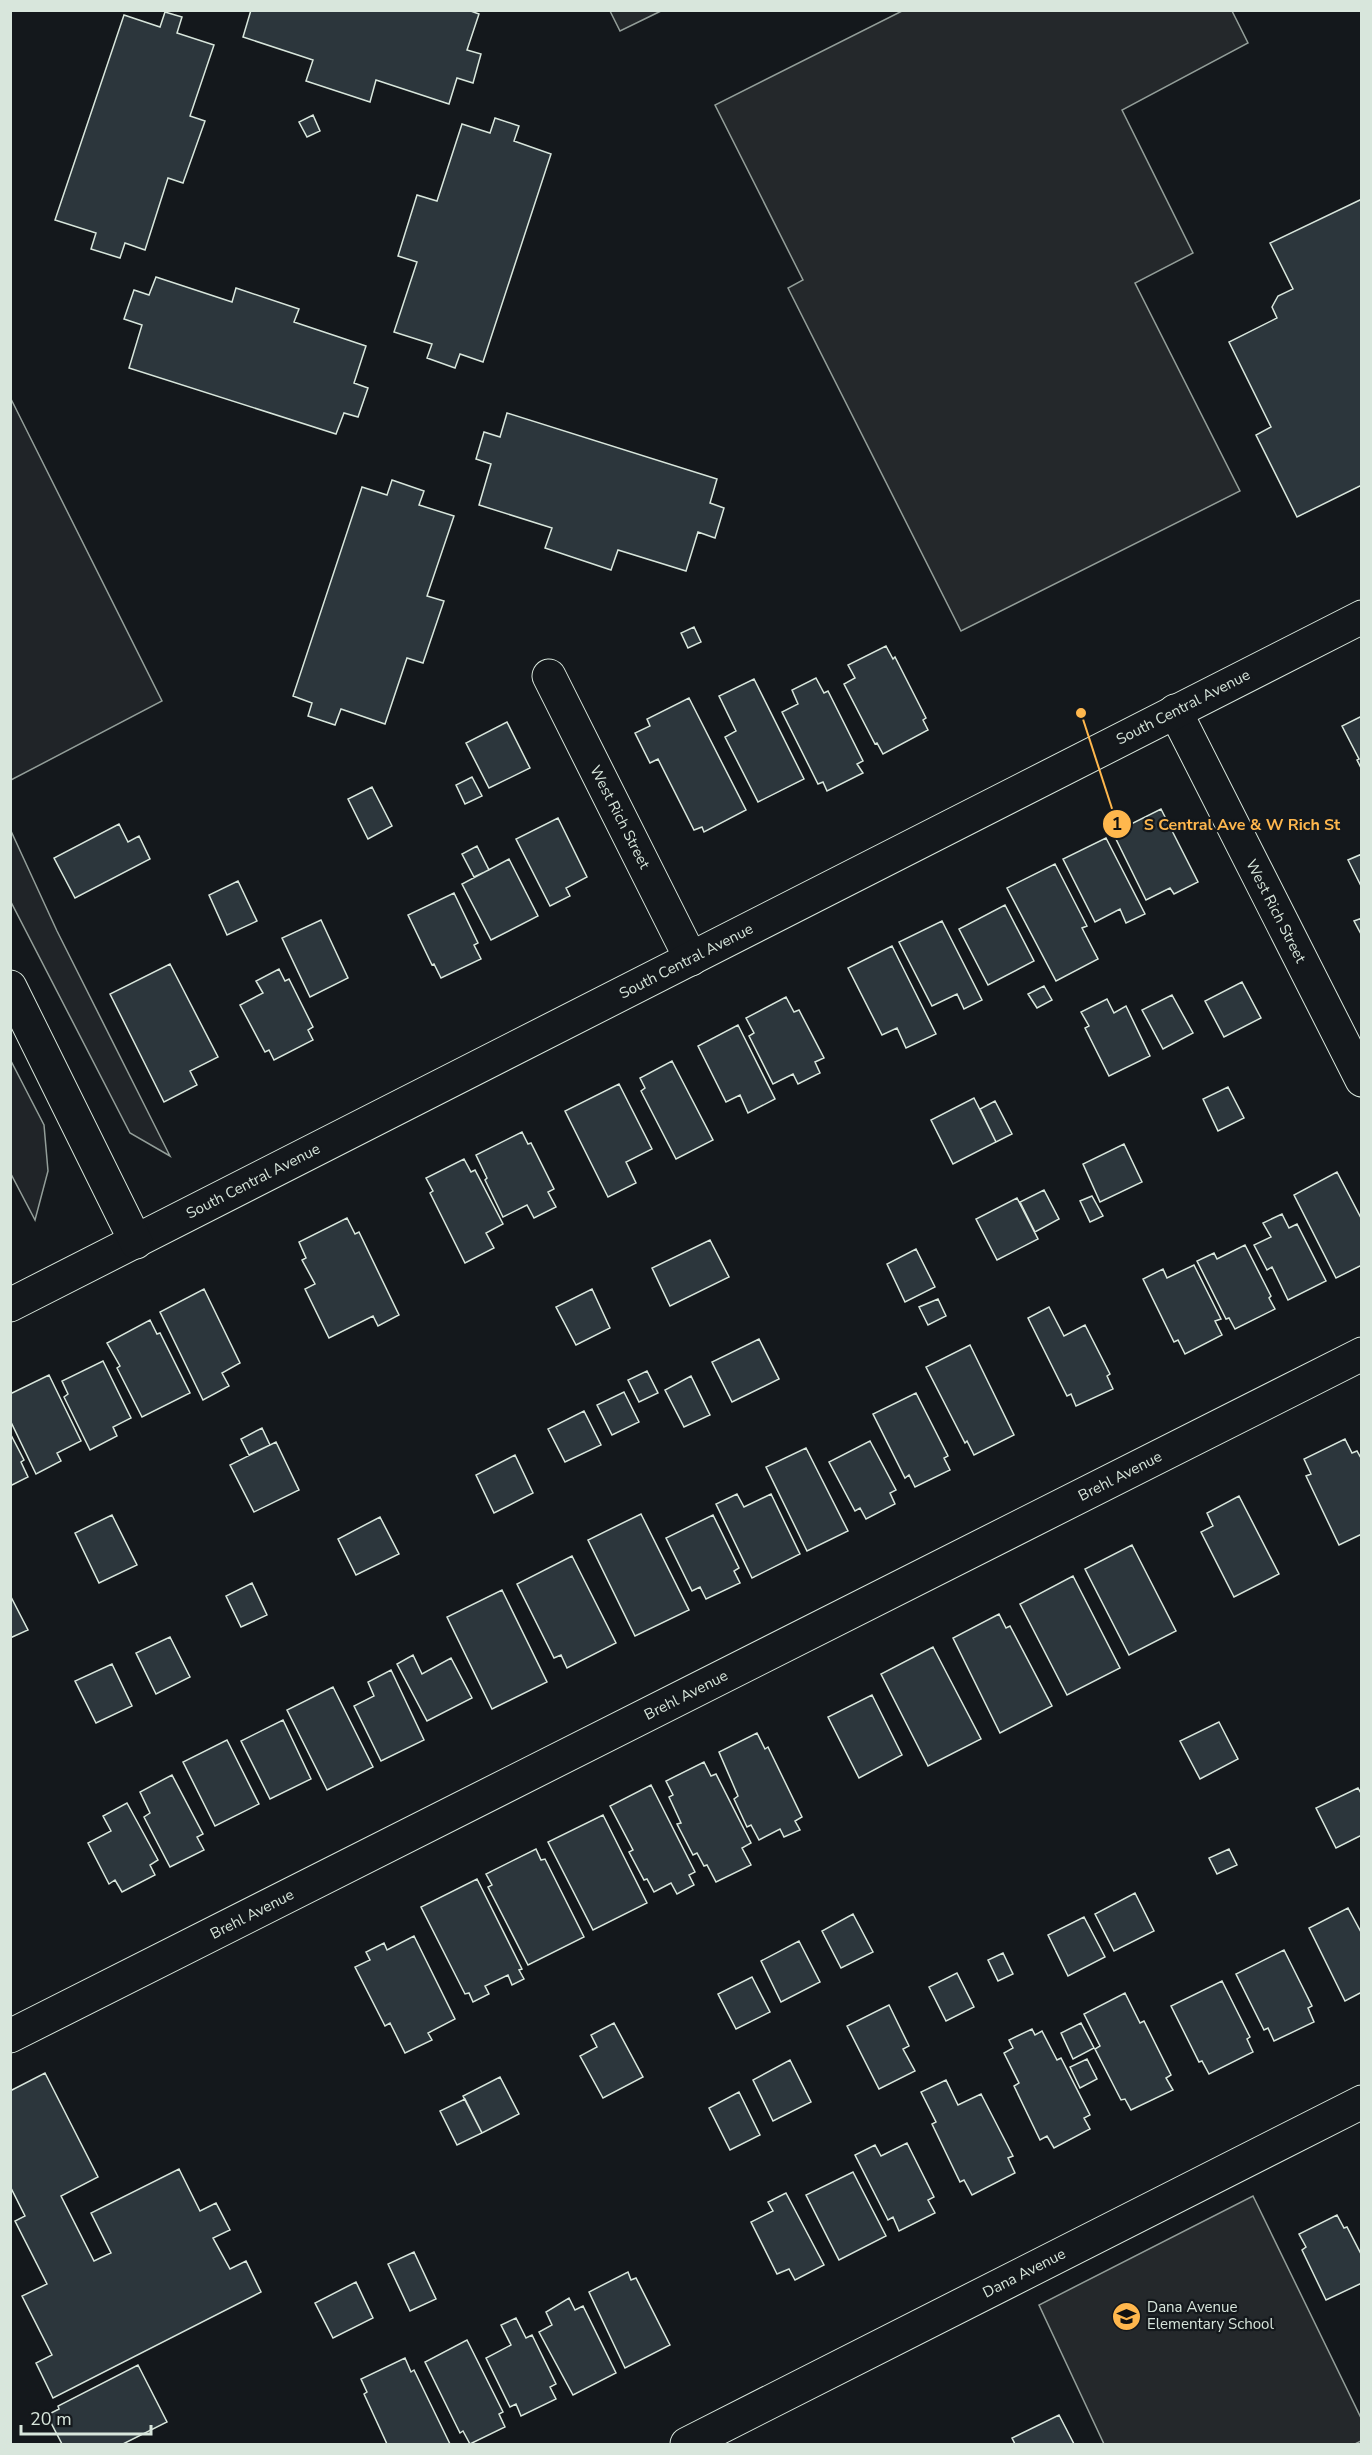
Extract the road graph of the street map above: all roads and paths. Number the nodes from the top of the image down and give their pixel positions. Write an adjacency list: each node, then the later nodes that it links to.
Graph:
1 (1362, 617): 3 (main road, South Central Avenue)
2 (549, 676): 4 (main road, West Rich Street)
3 (1175, 711): 4 (main road, South Central Avenue); 6 (main road, West Rich Street)
4 (691, 958): 7 (main road, South Central Avenue)
5 (10, 987): 7 (main road)
6 (1362, 1080)
7 (136, 1242): 8 (main road, South Central Avenue)
8 (10, 1305)
9 (1362, 1354): 10 (main road, Brehl Avenue)
10 (10, 2036)
11 (1362, 2102): 12 (main road, Dana Avenue)
12 (687, 2445)

